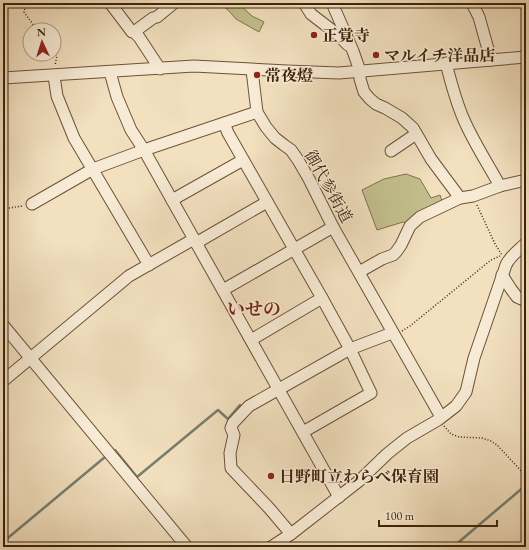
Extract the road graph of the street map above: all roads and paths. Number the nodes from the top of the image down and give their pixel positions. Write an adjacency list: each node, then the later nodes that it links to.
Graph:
1 (110, 3): 8 (street)
2 (174, 3): 8 (street)
3 (304, 3): 9 (street)
4 (332, 3): 9 (street)
5 (472, 3): 11 (street)
6 (26, 4): 7 (path)
7 (32, 22)
8 (134, 32): 14 (street)
9 (354, 51): 16 (street)
10 (526, 56): 11 (street)
11 (491, 60): 13 (street)
12 (56, 62): 18 (path)
13 (446, 63): 16 (street); 28 (street)
14 (160, 69): 15 (street); 17 (street)
15 (252, 70): 16 (street); 20 (street, 御代参街道)
16 (360, 71): 22 (street)
17 (110, 72): 18 (street); 23 (street)
18 (54, 76): 19 (street); 26 (street)
19 (3, 78)
20 (257, 112): 21 (street); 35 (street, 御代参街道)
21 (224, 123): 23 (street); 25 (street)
22 (416, 134): 24 (street); 30 (street)
23 (144, 150): 26 (street); 31 (street)
24 (391, 151)
25 (243, 160): 31 (street); 32 (street)
26 (93, 169): 33 (street); 39 (street)
27 (526, 180): 28 (street)
28 (500, 186): 29 (street)
29 (473, 196): 30 (street); 46 (path)
30 (460, 198): 40 (street)
31 (172, 200): 36 (street)
32 (267, 202): 36 (street); 38 (street)
33 (32, 204): 34 (path)
34 (3, 209)
35 (333, 227): 38 (street); 40 (street, 御代参街道)
36 (195, 241): 39 (street); 42 (street)
37 (526, 243): 41 (street)
38 (294, 250): 42 (street); 43 (street)
39 (149, 265): 49 (street)
40 (359, 272): 46 (street, 御代参街道)
41 (502, 275): 44 (street); 52 (street)
42 (223, 290): 47 (street)
43 (322, 298): 47 (street); 48 (street)
44 (526, 301)
45 (3, 325): 49 (street)
46 (392, 332): 48 (street); 52 (street, 御代参街道)
47 (251, 340): 51 (street)
48 (350, 349): 51 (street); 53 (street)
49 (30, 358): 50 (street); 57 (street)
50 (3, 381)
51 (278, 390): 53 (street); 56 (street)
52 (439, 419): 54 (path); 55 (street)
53 (303, 432): 55 (street)
54 (526, 476)
55 (339, 497): 56 (street)
56 (291, 534): 58 (street)
57 (188, 547)
58 (271, 547)

